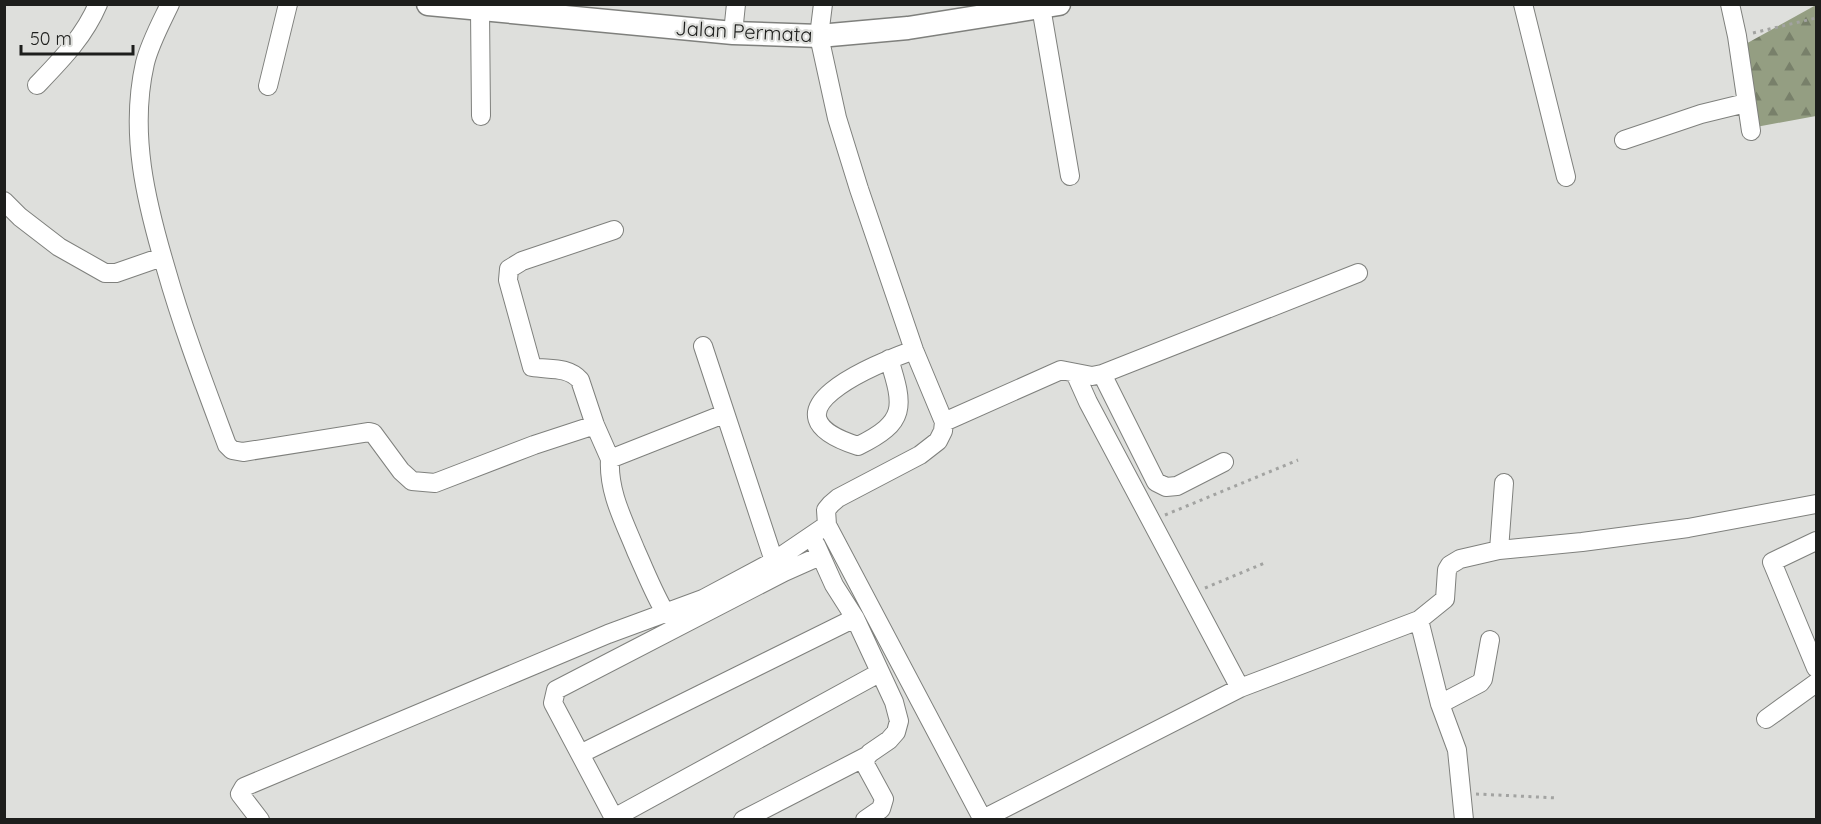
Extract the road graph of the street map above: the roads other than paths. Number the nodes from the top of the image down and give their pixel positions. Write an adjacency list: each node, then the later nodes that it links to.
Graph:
1 (98, 4): 13 (street)
2 (170, 4): 23 (street)
3 (288, 4): 14 (street)
4 (428, 4): 10 (main road, Jalan Permata)
5 (736, 4): 11 (street)
6 (823, 4): 12 (street)
7 (1523, 4): 20 (street)
8 (1730, 4): 15 (street)
9 (1050, 6): 12 (main road, Jalan Permata); 19 (street)
10 (489, 8): 11 (main road, Jalan Permata); 16 (street)
11 (733, 33): 12 (main road, Jalan Permata)
12 (819, 36): 26 (street)
13 (37, 85)
14 (268, 86)
15 (1746, 103): 17 (street); 18 (street)
16 (481, 116)
17 (1750, 130)
18 (1624, 140)
19 (1070, 176)
20 (1566, 177)
21 (4, 201): 23 (street)
22 (614, 230): 32 (street)
23 (162, 257): 32 (street)
24 (1358, 273): 29 (street)
25 (703, 346): 30 (street)
26 (914, 350): 27 (street); 31 (street)
27 (889, 359): 27 (street)
28 (1075, 373): 29 (street); 31 (street); 49 (street)
29 (1102, 374): 34 (street)
30 (724, 414): 33 (street); 41 (street)
31 (944, 422): 37 (street)
32 (595, 425): 33 (street)
33 (610, 459): 42 (street)
34 (1224, 462)
35 (1504, 483): 39 (street)
36 (1816, 504): 39 (street)
37 (820, 531): 40 (street); 41 (street); 58 (street)
38 (1816, 541): 46 (street)
39 (1499, 550): 44 (street)
40 (820, 556): 43 (street); 52 (street)
41 (774, 561): 42 (street)
42 (666, 614): 54 (street)
43 (855, 618): 47 (street); 52 (street)
44 (1419, 620): 49 (street); 50 (street)
45 (1490, 640): 50 (street)
46 (1816, 668)
47 (879, 673): 53 (street); 55 (street)
48 (1816, 682): 51 (street)
49 (1240, 688): 58 (street)
50 (1440, 704): 59 (street)
51 (1766, 719)
52 (580, 754): 55 (street)
53 (867, 756): 56 (street); 57 (street)
54 (260, 819)
55 (614, 819)
56 (742, 819)
57 (865, 819)
58 (983, 819)
59 (1464, 819)

